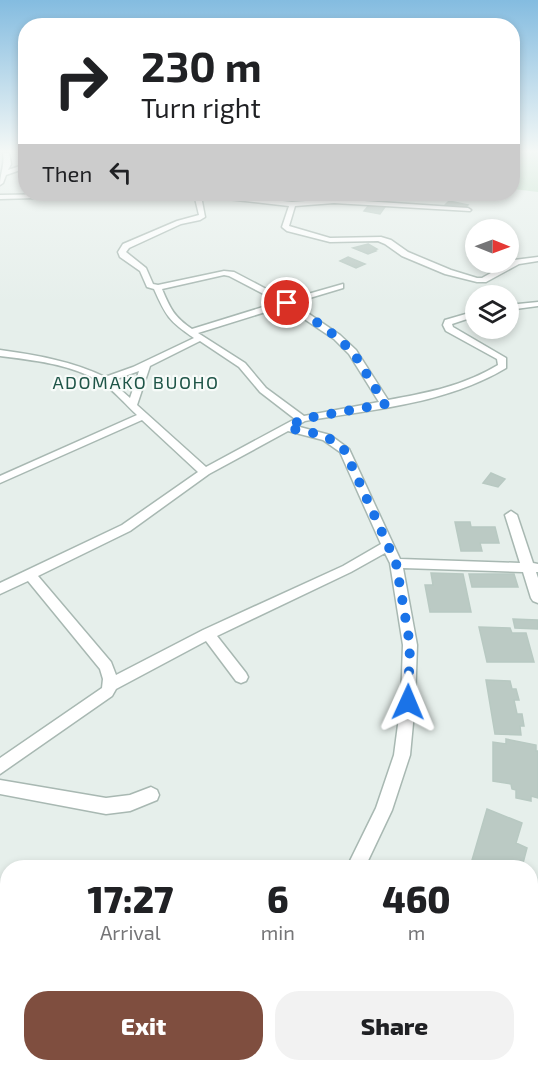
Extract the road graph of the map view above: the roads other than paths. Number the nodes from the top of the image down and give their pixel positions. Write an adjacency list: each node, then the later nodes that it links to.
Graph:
1 (201, 203): 9 (street)
2 (282, 203): 5 (street)
3 (307, 203): 5 (street)
4 (363, 203): 6 (street)
5 (292, 204): 7 (street)
6 (468, 210)
7 (538, 259)
8 (340, 286): 10 (street)
9 (157, 288): 10 (street); 14 (street)
10 (287, 303): 14 (street); 20 (street)
11 (538, 304): 12 (street)
12 (519, 307)
13 (465, 317): 15 (street)
14 (196, 335): 18 (street); 23 (street)
15 (465, 338)
16 (467, 339): 20 (street)
17 (0, 353): 19 (street)
18 (146, 364): 19 (street); 21 (street)
19 (104, 380): 21 (street)
20 (385, 404): 23 (street)
21 (132, 405): 22 (street)
22 (144, 416): 25 (street); 26 (street)
23 (302, 419): 24 (street)
24 (288, 428): 25 (street); 28 (street)
25 (205, 472): 31 (street)
26 (0, 480)
27 (511, 515): 30 (street)
28 (388, 546): 29 (street); 34 (street)
29 (396, 563): 30 (street); 40 (street)
30 (533, 568): 33 (street)
31 (30, 575): 32 (street); 36 (street)
32 (0, 589)
33 (538, 598)
34 (208, 634): 35 (street); 36 (street)
35 (241, 677)
36 (110, 685): 37 (street)
37 (0, 767)
38 (0, 787): 39 (street)
39 (151, 795)
40 (359, 860)

